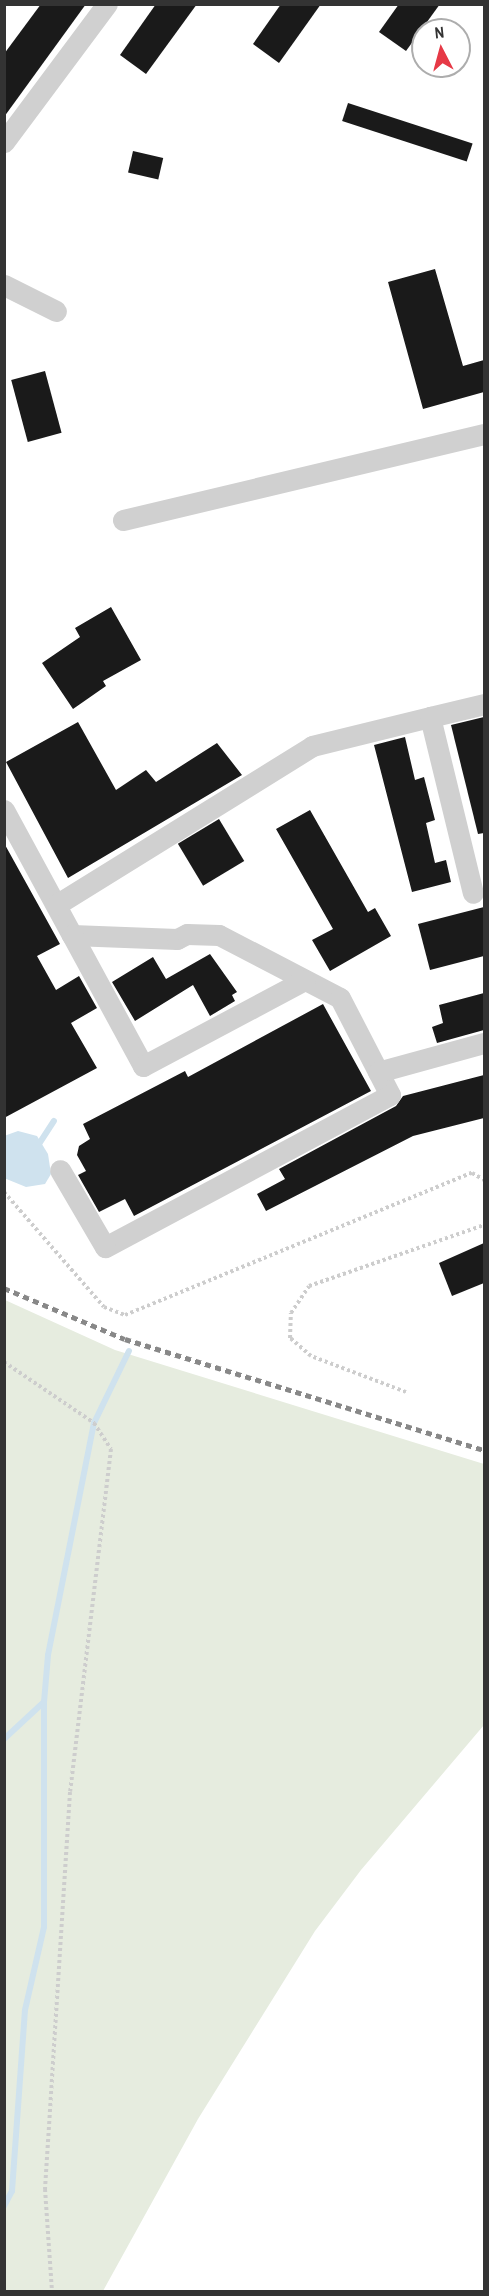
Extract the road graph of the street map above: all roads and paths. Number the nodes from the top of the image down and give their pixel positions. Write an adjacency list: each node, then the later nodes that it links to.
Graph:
1 (106, 4): 2 (lane)
2 (4, 142)
3 (4, 285): 4 (lane)
4 (56, 311)
5 (484, 434): 6 (lane)
6 (123, 520)
7 (484, 704): 8 (lane)
8 (430, 717): 10 (lane); 11 (lane)
9 (4, 810): 11 (lane)
10 (473, 893)
11 (56, 905): 12 (lane)
12 (72, 935): 13 (lane); 13 (lane)
13 (305, 980): 15 (lane)
14 (484, 1043): 15 (lane)
15 (378, 1072): 16 (lane)
16 (60, 1170)
17 (484, 1180): 18 (path)
18 (4, 1192)
19 (484, 1226): 21 (path)
20 (4, 1362): 22 (path)
21 (406, 1392)
22 (52, 2292)

